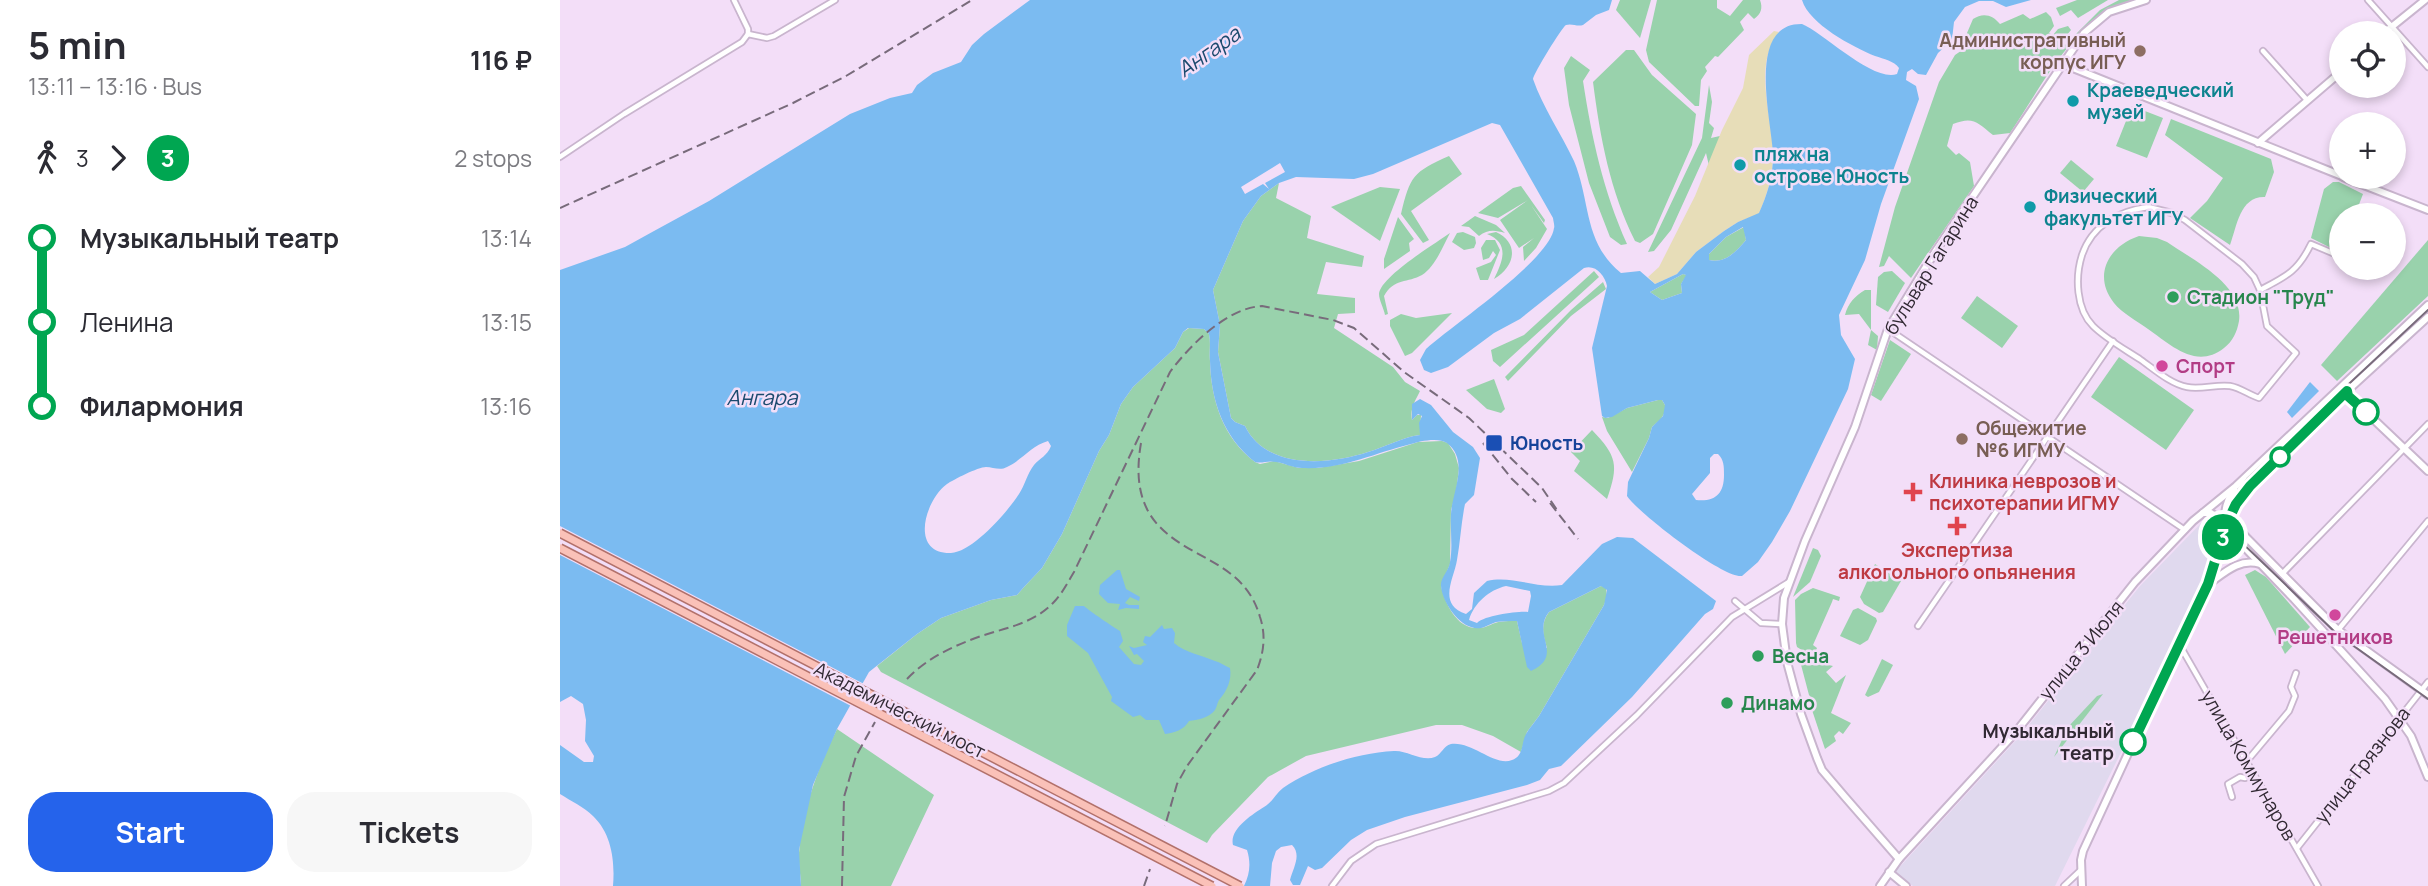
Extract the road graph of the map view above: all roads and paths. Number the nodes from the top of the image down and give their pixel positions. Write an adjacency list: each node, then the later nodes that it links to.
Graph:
1 (734, 0): 8 (street)
2 (835, 0): 8 (street)
3 (2146, 0): 11 (street, бульвар Гагарина)
4 (2368, 0): 6 (street)
5 (2425, 0): 7 (street)
6 (2386, 21)
7 (2399, 21)
8 (748, 34): 16 (street)
9 (2406, 43): 12 (street)
10 (2263, 51): 14 (street)
11 (2063, 64): 15 (street); 26 (street, бульвар Гагарина)
12 (2428, 67)
13 (2329, 82): 14 (street)
14 (2307, 100): 15 (street)
15 (2258, 143): 19 (street)
16 (569, 149): 17 (street); 18 (street)
17 (560, 150)
18 (560, 157)
19 (2329, 171)
20 (2375, 189): 21 (street)
21 (2428, 210)
22 (2329, 252): 23 (street)
23 (2260, 290): 27 (street); 27 (street)
24 (2428, 305): 28 (street, улица 3 Июля)
25 (2428, 317): 29 (street)
26 (1888, 329): 31 (street); 45 (street, бульвар Гагарина)
27 (2113, 341): 31 (street)
28 (2348, 379): 29 (street); 34 (street, улица 3 Июля)
29 (2347, 391): 32 (street); 36 (street)
30 (2428, 424): 32 (street)
31 (2048, 438): 40 (street); 50 (street)
32 (2403, 449): 33 (street); 44 (street)
33 (2428, 471)
34 (2236, 486): 35 (street, улица 3 Июля); 38 (street)
35 (2203, 513): 38 (street); 40 (street, улица 3 Июля)
36 (2231, 516): 38 (street); 39 (street)
37 (2428, 521): 51 (street)
38 (2226, 525): 39 (street); 43 (street); 46 (street)
39 (2237, 528): 44 (street)
40 (2185, 530): 62 (street, улица 3 Июля)
41 (560, 533): 66 (main road, Академический мост, bridge)
42 (560, 548): 65 (main road, Академический мост, bridge)
43 (2260, 564): 46 (street); 56 (street)
44 (2282, 574): 51 (street)
45 (1789, 582): 48 (street); 49 (street, бульвар Гагарина)
46 (2208, 584): 52 (street)
47 (1735, 601): 48 (street)
48 (1744, 609): 49 (street); 67 (street)
49 (1782, 624): 62 (street, бульвар Гагарина)
50 (1918, 626)
51 (2337, 631): 55 (street)
52 (2179, 643): 57 (street, улица Коммунаров); 63 (street)
53 (2296, 673): 57 (street)
54 (2428, 682): 55 (street, улица Грязнова)
55 (2425, 693): 56 (street, улица Грязнова)
56 (2399, 718): 58 (street); 61 (street, улица Грязнова)
57 (2248, 761): 61 (street, улица Коммунаров)
58 (2428, 777)
59 (2245, 778): 60 (street)
60 (2232, 797)
61 (2297, 848): 72 (street, улица Коммунаров)
62 (1899, 859): 64 (street, улица 3 Июля)
63 (2081, 870): 70 (street); 71 (street)
64 (1889, 872): 68 (street, улица 3 Июля); 69 (street)
65 (1212, 886)
66 (1240, 886)
67 (1332, 886)
68 (1880, 886)
69 (1906, 886)
70 (2064, 886)
71 (2082, 886)
72 (2318, 886)

